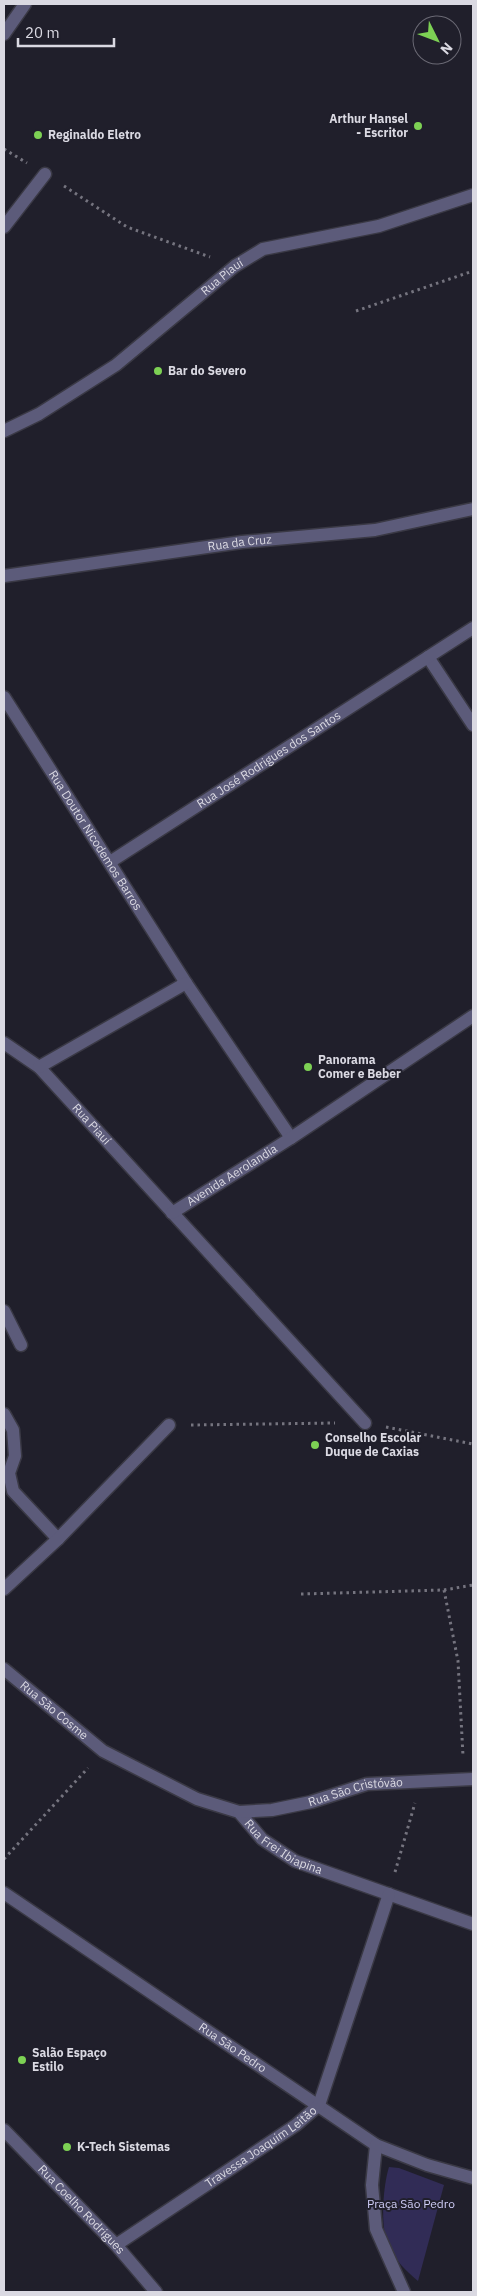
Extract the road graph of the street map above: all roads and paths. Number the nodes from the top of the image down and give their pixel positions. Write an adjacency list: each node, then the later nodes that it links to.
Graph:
1 (25, 4): 2 (street)
2 (4, 34)
3 (4, 149): 4 (path)
4 (45, 174): 6 (street); 7 (path)
5 (473, 195): 7 (street, Rua Piauí)
6 (4, 227)
7 (235, 266): 10 (street, Rua Piauí)
8 (473, 271): 9 (path)
9 (356, 311)
10 (4, 430)
11 (473, 509): 12 (street, Rua da Cruz)
12 (4, 576)
13 (473, 628): 14 (street, Rua José Rodrigues dos Santos)
14 (428, 657): 16 (street); 17 (street, Rua José Rodrigues dos Santos)
15 (4, 697): 17 (street, Rua Doutor Nicodemos Barros)
16 (473, 725)
17 (110, 862): 18 (street, Rua Doutor Nicodemos Barros)
18 (186, 984): 21 (street); 22 (street, Rua Doutor Nicodemos Barros)
19 (473, 1016): 22 (street, Avenida Aerolandia)
20 (4, 1043): 21 (street, Rua Piauí)
21 (39, 1067): 23 (street, Rua Piauí)
22 (291, 1138): 23 (street, Avenida Aerolandia)
23 (172, 1213): 27 (street, Rua Piauí)
24 (4, 1311): 25 (street)
25 (21, 1345)
26 (4, 1414): 30 (street)
27 (366, 1423): 28 (path); 29 (path)
28 (169, 1425): 30 (street)
29 (473, 1444)
30 (58, 1539): 32 (street)
31 (473, 1585): 33 (path)
32 (4, 1589)
33 (444, 1590): 34 (path); 37 (path)
34 (301, 1594)
35 (4, 1669): 36 (street, Rua São Cosme)
36 (103, 1752): 39 (street, Rua Frei Ibiapina); 40 (path)
37 (469, 1779): 38 (street, Rua São Cristóvão)
38 (421, 1783): 39 (street, Rua São Cristóvão); 42 (path)
39 (238, 1812): 42 (street, Rua Frei Ibiapina)
40 (4, 1859)
41 (4, 1892): 44 (street, Rua São Pedro)
42 (388, 1894): 43 (street, Rua Frei Ibiapina); 44 (street, Travessa Joaquim Leitão)
43 (473, 1924)
44 (319, 2105): 46 (street, Rua São Pedro); 48 (street, Travessa Joaquim Leitão)
45 (4, 2130): 48 (street, Rua Coelho Rodrigues)
46 (376, 2145): 47 (street, Rua São Pedro); 50 (street)
47 (473, 2178)
48 (116, 2244): 49 (street, Rua Coelho Rodrigues)
49 (156, 2292)
50 (404, 2292)

